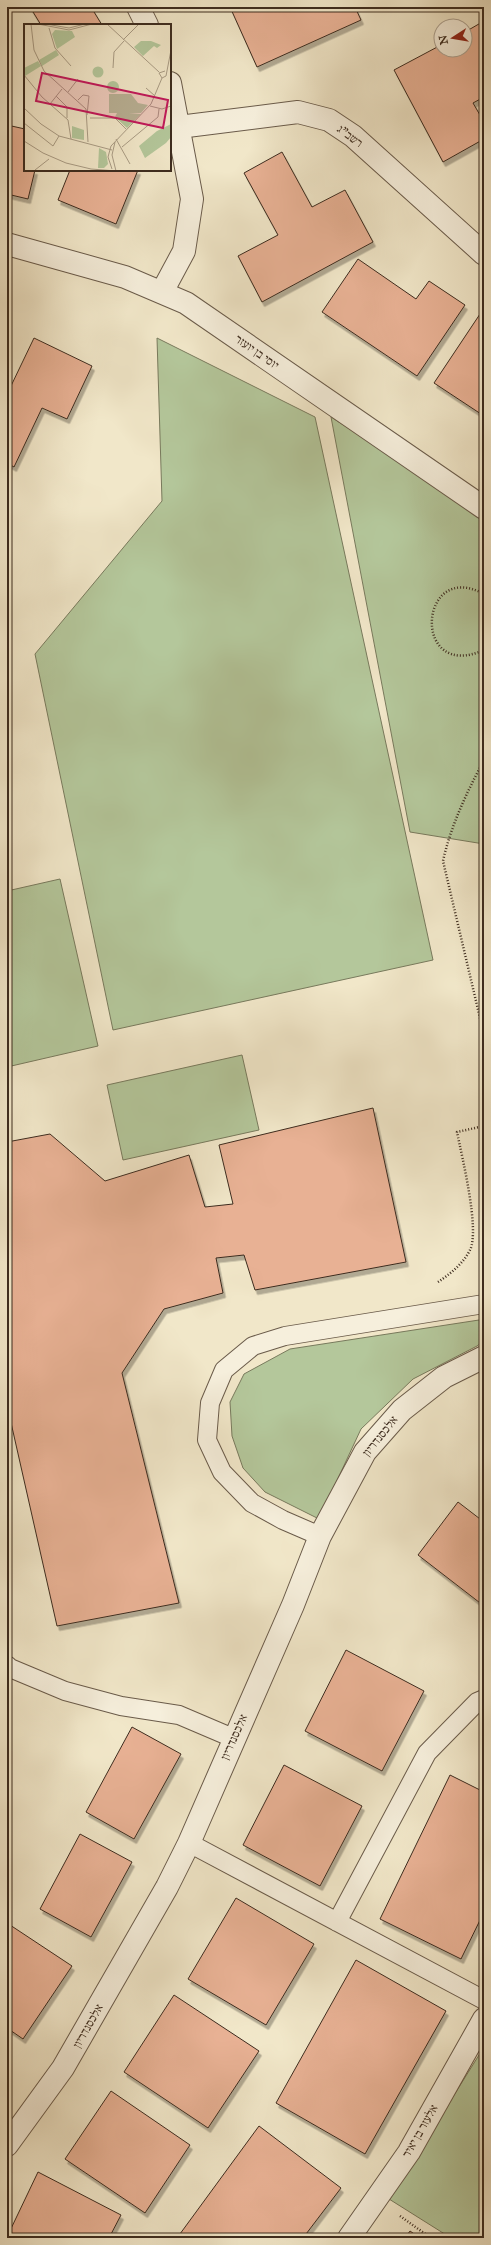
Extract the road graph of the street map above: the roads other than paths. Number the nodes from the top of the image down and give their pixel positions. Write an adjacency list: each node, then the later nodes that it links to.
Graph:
1 (138, 7): 2 (street)
2 (146, 24)
3 (171, 87): 4 (street)
4 (179, 127): 6 (street, רשב"ג); 7 (street)
5 (7, 244): 7 (street, יוסי בן יועזר)
6 (484, 254)
7 (162, 292): 8 (street, יוסי בן יועזר)
8 (484, 508)
9 (484, 1304): 11 (lane)
10 (484, 1357): 11 (street, אלכסנדריון)
11 (320, 1536): 14 (street, אלכסנדריון)
12 (7, 1665): 14 (lane)
13 (484, 1699): 16 (lane)
14 (233, 1738): 15 (street, אלכסנדריון)
15 (189, 1843): 16 (lane); 19 (street, אלכסנדריון)
16 (337, 1922): 17 (lane)
17 (484, 2000)
18 (484, 2019): 20 (street, אלעזר בן יאיר)
19 (7, 2145)
20 (349, 2238)

